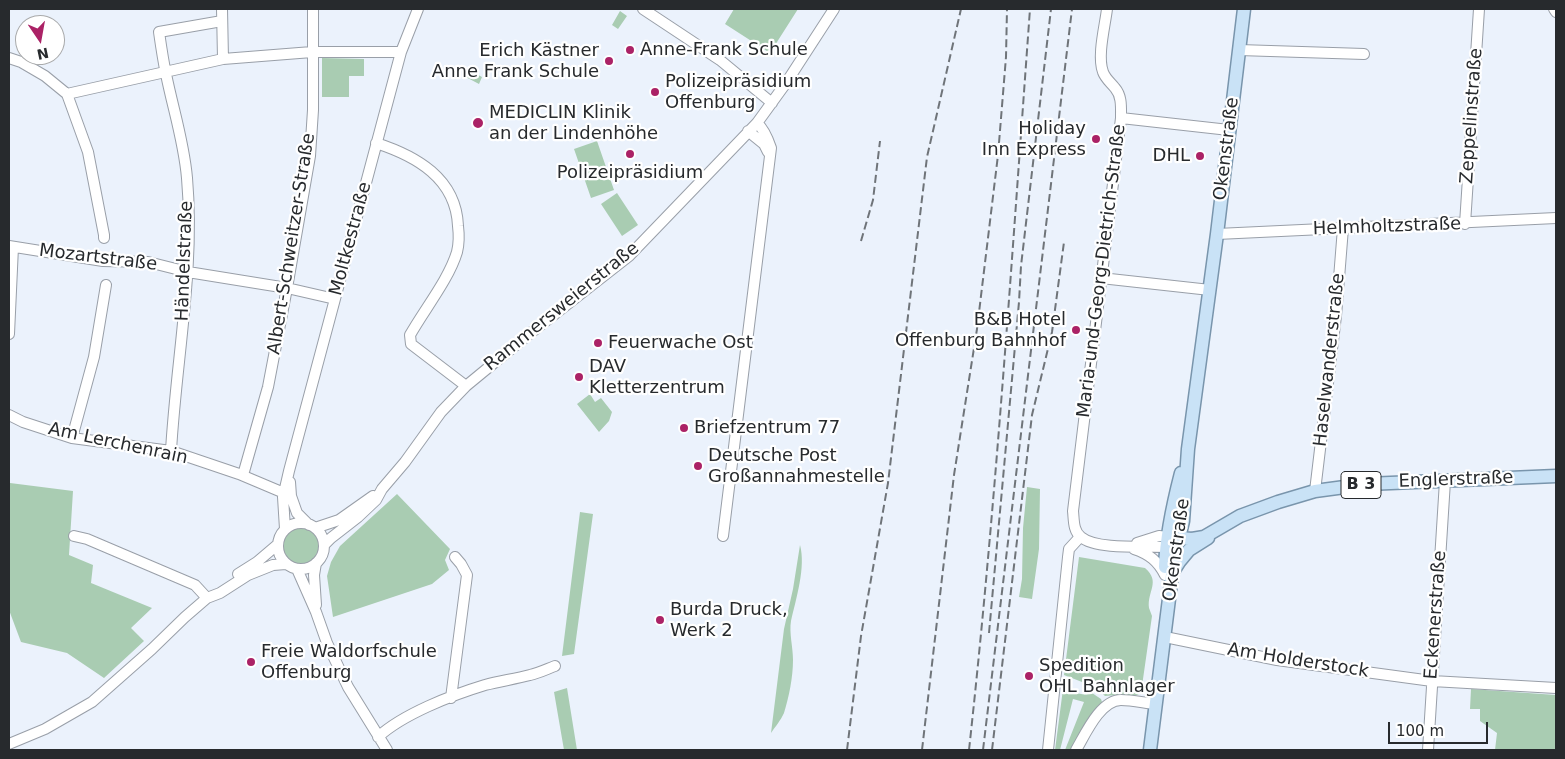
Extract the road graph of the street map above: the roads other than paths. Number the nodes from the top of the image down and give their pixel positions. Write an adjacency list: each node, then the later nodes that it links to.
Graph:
1 (222, 9): 9 (street)
2 (313, 9): 11 (street, Albert-Schweitzer-Straße)
3 (418, 9): 12 (street, Moltkestraße)
4 (643, 9): 18 (street)
5 (834, 9): 18 (street, Rammersweierstraße)
6 (1107, 9): 19 (street, Maria-und-Georg-Dietrich-Straße)
7 (1244, 9): 10 (main road, Okenstraße)
8 (1479, 9): 26 (street, Zeppelinstraße)
9 (222, 21): 15 (street); 16 (street, Händelstraße)
10 (1239, 50): 13 (street); 21 (main road, Okenstraße)
11 (312, 52): 12 (street); 15 (street); 34 (street, Albert-Schweitzer-Straße)
12 (401, 52): 23 (street, Moltkestraße)
13 (1364, 54)
14 (9, 58): 17 (street)
15 (223, 59): 16 (street)
16 (166, 73): 17 (street); 31 (street, Händelstraße)
17 (67, 94): 29 (street)
18 (772, 103): 20 (street, Rammersweierstraße)
19 (1121, 118): 21 (street); 32 (street, Maria-und-Georg-Dietrich-Straße)
20 (757, 123): 22 (street, Rammersweierstraße); 24 (street)
21 (1230, 130): 28 (main road, Okenstraße)
22 (748, 131): 24 (street); 38 (street, Rammersweierstraße)
23 (376, 143): 36 (street, Moltkestraße); 38 (street)
24 (770, 155): 55 (street)
25 (1556, 218): 26 (street, Helmholtzstraße)
26 (1465, 224): 27 (street, Helmholtzstraße)
27 (1343, 228): 28 (street, Helmholtzstraße); 48 (street, Haselwanderstraße)
28 (1217, 234): 35 (main road, Okenstraße)
29 (104, 238)
30 (11, 246): 31 (street, Mozartstraße); 37 (street)
31 (188, 272): 34 (street, Mozartstraße); 42 (street, Händelstraße)
32 (1101, 278): 35 (street); 56 (street, Maria-und-Georg-Dietrich-Straße)
33 (106, 285): 40 (street)
34 (287, 288): 36 (street, Mozartstraße); 44 (street, Albert-Schweitzer-Straße)
35 (1210, 290): 41 (main road, Okenstraße)
36 (335, 300): 43 (street, Moltkestraße)
37 (9, 334)
38 (466, 386): 47 (street, Rammersweierstraße)
39 (9, 415): 40 (street, Am Lerchenrain)
40 (72, 438): 42 (street, Am Lerchenrain)
41 (1188, 449): 50 (main road, Okenstraße); 57 (main road, Okenstraße)
42 (171, 452): 44 (street, Am Lerchenrain)
43 (289, 471): 49 (street, Moltkestraße); 51 (street, Moltkestraße)
44 (242, 476): 49 (street, Am Lerchenrain)
45 (1556, 476): 46 (main road, Englerstraße / B 3)
46 (1445, 480): 48 (main road, Englerstraße / B 3); 71 (street, Eckenerstraße)
47 (382, 489): 51 (street, Rammersweierstraße); 59 (street, Rammersweierstraße)
48 (1315, 491): 53 (main road, Englerstraße / B 3)
49 (284, 493): 52 (street, Moltkestraße)
50 (1183, 521): 53 (main road); 57 (main road, Okenstraße / B 3)
51 (312, 526): 52 (street); 59 (street)
52 (285, 529): 58 (street)
53 (1215, 531): 57 (main road, Englerstraße / B 3); 61 (main road, Englerstraße / B 3)
54 (74, 536): 67 (street)
55 (723, 536)
56 (1080, 537): 60 (street); 78 (street)
57 (1172, 543): 60 (street); 61 (main road); 66 (main road, Okenstraße / B 3)
58 (277, 545): 63 (street); 67 (street)
59 (324, 546): 64 (street)
60 (1126, 546): 66 (street)
61 (1189, 550): 66 (main road, Englerstraße / B 3)
62 (455, 557): 73 (street)
63 (286, 564): 65 (street); 67 (street)
64 (316, 564): 65 (street); 68 (street)
65 (297, 569): 68 (street)
66 (1168, 576): 69 (main road, Okenstraße / B 3)
67 (208, 598): 76 (street)
68 (316, 612): 75 (street)
69 (1165, 638): 71 (street, Am Holderstock); 74 (main road, Okenstraße / B 3)
70 (551, 668): 73 (street)
71 (1432, 681): 72 (street, Am Holderstock); 81 (street, Eckenerstraße)
72 (1556, 688)
73 (451, 698): 75 (street)
74 (1156, 704): 79 (street); 80 (main road, Okenstraße / B 3)
75 (378, 737): 77 (street)
76 (9, 744)
77 (387, 750)
78 (1048, 750)
79 (1076, 750)
80 (1150, 750)
81 (1428, 750)

